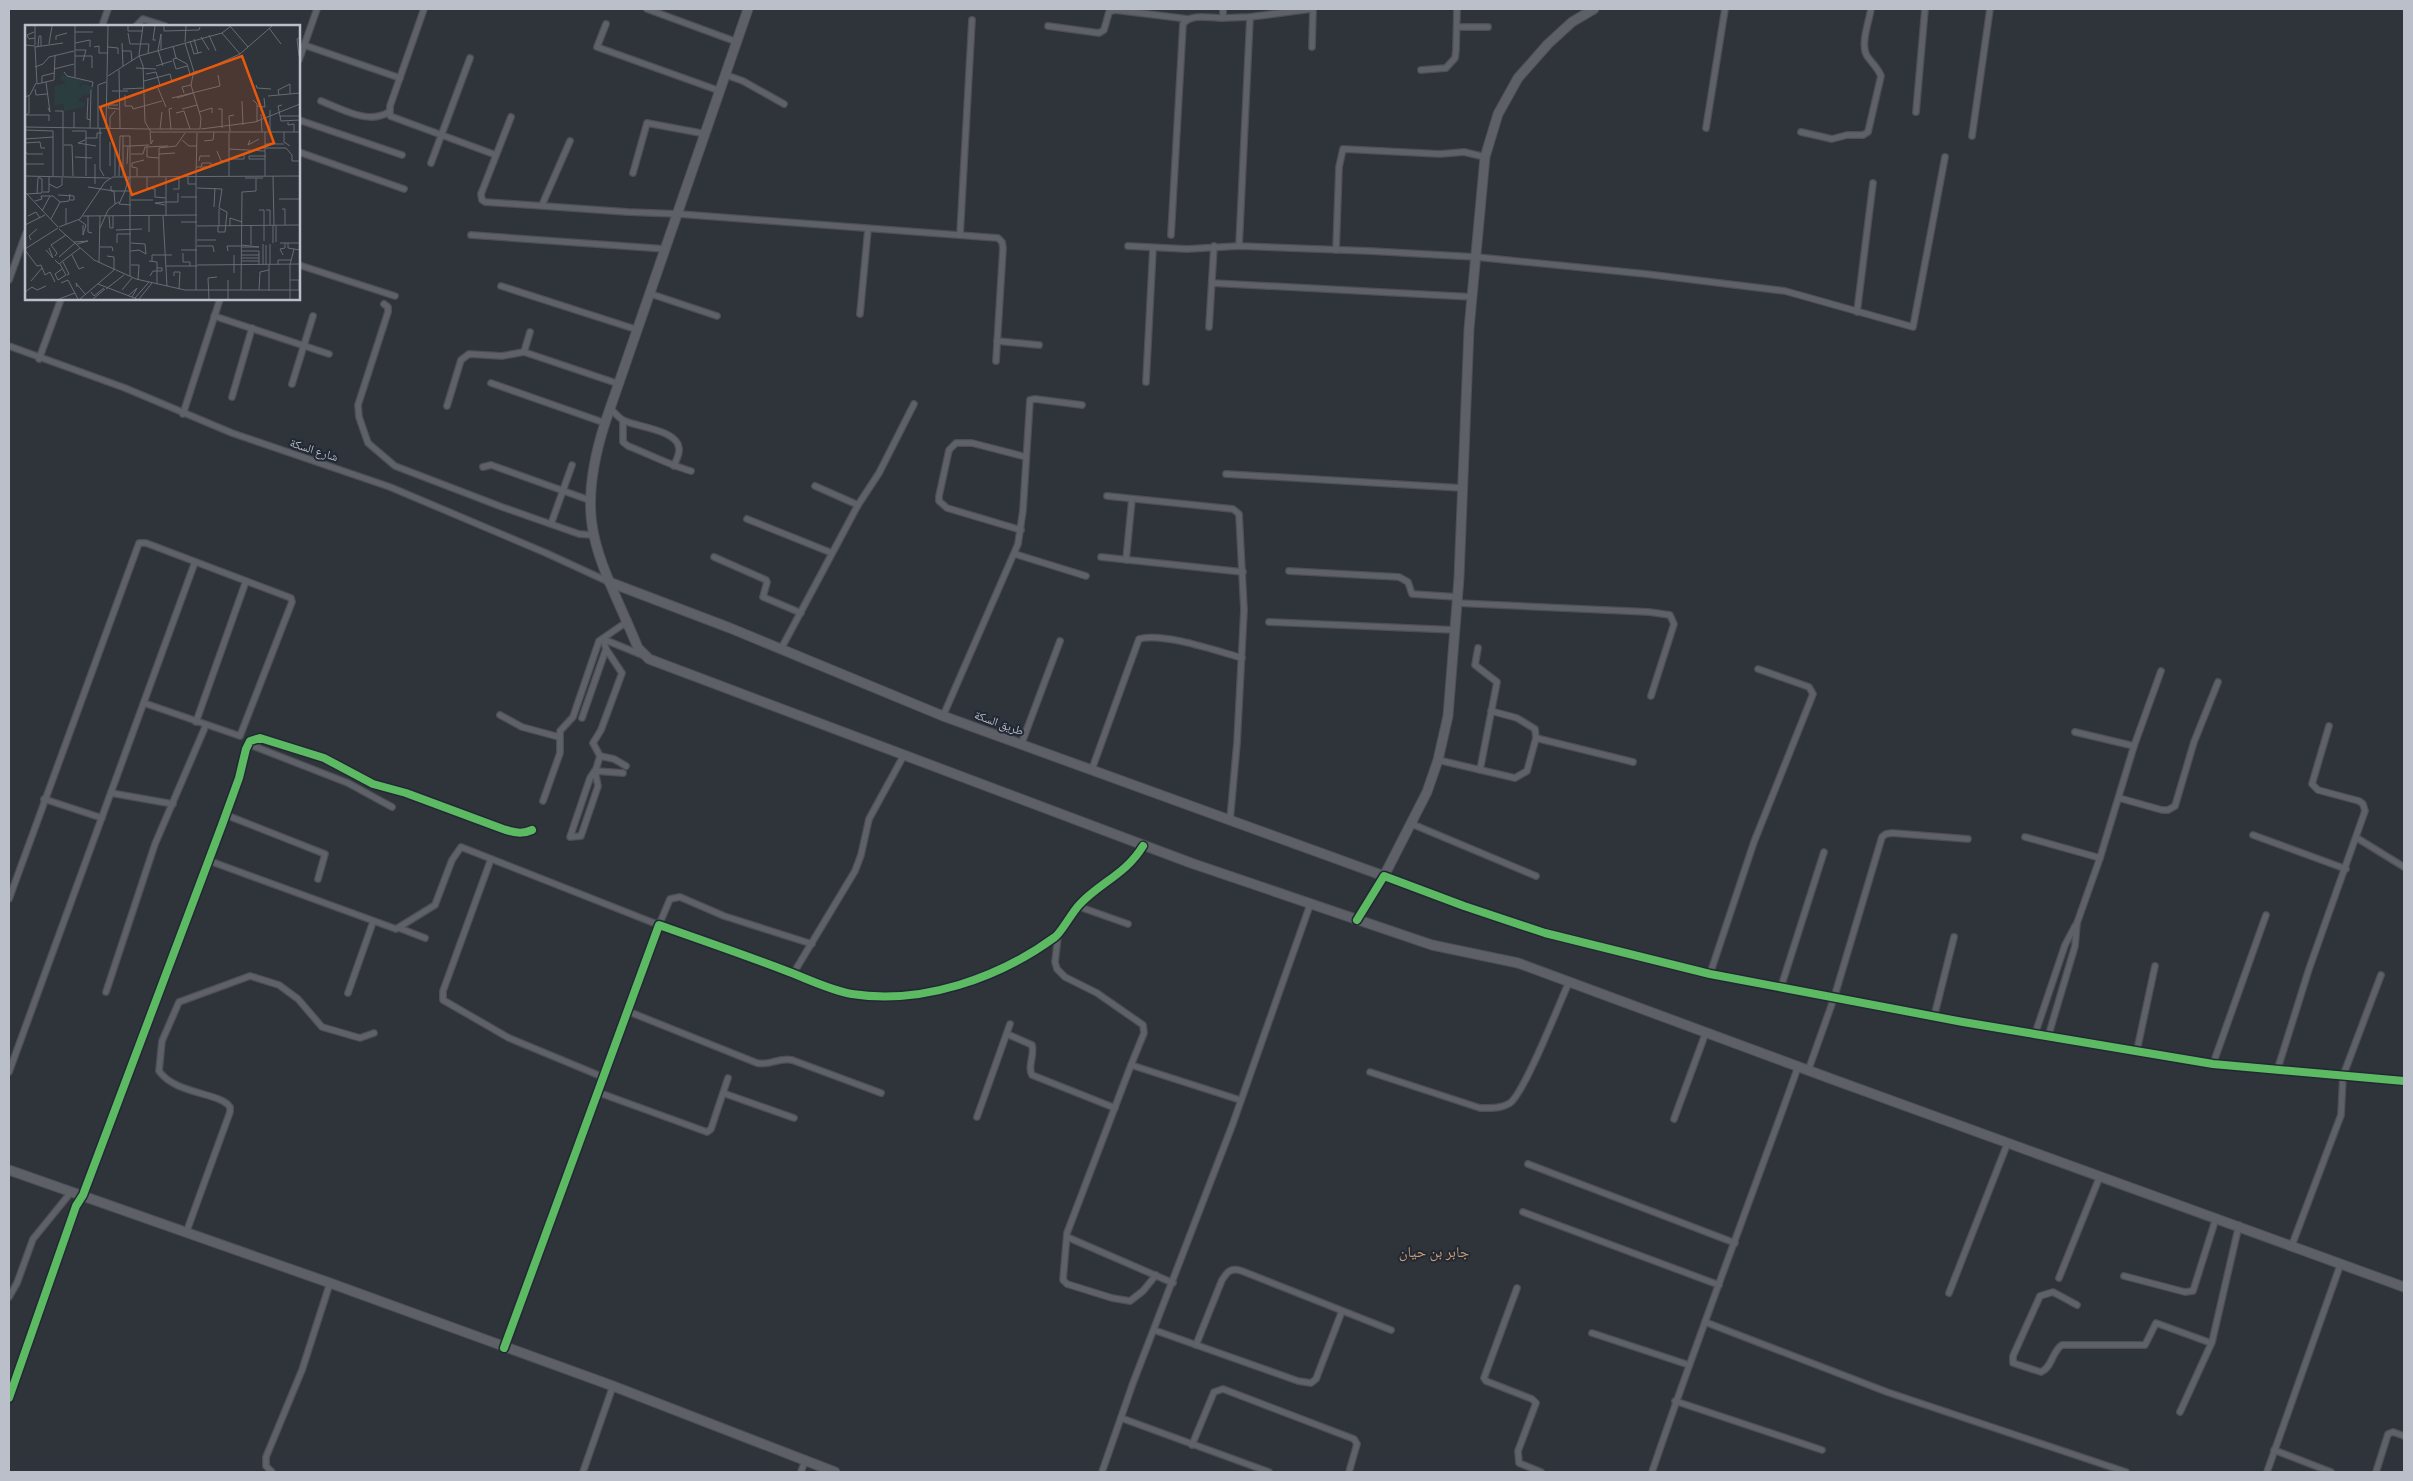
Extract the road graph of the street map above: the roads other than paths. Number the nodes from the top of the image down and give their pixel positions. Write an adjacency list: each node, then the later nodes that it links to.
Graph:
1 (108, 9): 19 (street)
2 (317, 9): 26 (street)
3 (424, 9): 32 (street)
4 (647, 9): 25 (street)
5 (748, 9): 25 (main road)
6 (1223, 9): 15 (street)
7 (1312, 9): 14 (street); 27 (street)
8 (1457, 9): 23 (street)
9 (1594, 9): 49 (main road)
10 (1725, 9): 40 (street)
11 (1871, 9): 41 (street)
12 (1925, 9): 37 (street)
13 (1990, 9): 44 (street)
14 (1250, 17): 15 (street); 64 (street)
15 (1223, 18): 16 (street)
16 (1188, 19): 22 (street); 60 (street)
17 (972, 20): 58 (street)
18 (606, 24): 33 (street)
19 (102, 25)
20 (137, 25): 21 (street)
21 (162, 25)
22 (1048, 26)
23 (1457, 27): 24 (street); 30 (street)
24 (1488, 27)
25 (737, 42): 31 (main road)
26 (304, 45): 28 (street); 32 (street)
27 (1312, 47)
28 (300, 57)
29 (470, 58): 42 (street)
30 (1421, 70)
31 (726, 75): 33 (main road); 35 (street)
32 (400, 78): 36 (street)
33 (720, 91): 43 (main road)
34 (321, 101): 36 (street)
35 (784, 104)
36 (389, 112): 42 (street)
37 (1916, 112)
38 (511, 117): 48 (street)
39 (300, 120): 47 (street)
40 (1706, 128)
41 (1801, 132)
42 (442, 134): 48 (street); 51 (street)
43 (706, 134): 52 (street); 56 (main road)
44 (1972, 136)
45 (570, 142): 55 (street)
46 (300, 152): 54 (street)
47 (402, 155)
48 (496, 155): 55 (street)
49 (1484, 157): 67 (street); 68 (main road)
50 (1945, 157): 79 (street)
51 (431, 163)
52 (633, 172)
53 (1873, 183): 79 (street)
54 (404, 189)
55 (542, 205): 56 (street)
56 (679, 214): 57 (street); 66 (main road)
57 (868, 229): 58 (street); 80 (street)
58 (960, 234): 88 (street)
59 (471, 235): 66 (street)
60 (1171, 235)
61 (25, 236): 70 (street)
62 (1128, 246): 65 (street)
63 (1214, 246): 64 (street); 65 (street); 71 (street)
64 (1239, 246): 67 (street)
65 (1153, 248): 96 (street)
66 (666, 249): 73 (main road)
67 (1336, 250): 68 (street)
68 (1476, 257): 75 (main road); 79 (street)
69 (300, 265): 74 (street)
70 (9, 280)
71 (1212, 283): 75 (street); 85 (street)
72 (501, 286): 86 (street)
73 (651, 294): 83 (street); 86 (main road)
74 (395, 296)
75 (1473, 297): 115 (main road)
76 (61, 300): 94 (street)
77 (220, 300): 81 (street)
78 (384, 304): 122 (street)
79 (1857, 312)
80 (860, 314)
81 (214, 316): 84 (street); 105 (street)
82 (313, 316): 89 (street)
83 (717, 316)
84 (252, 328): 89 (street); 100 (street)
85 (1209, 328)
86 (638, 330): 99 (main road)
87 (530, 332): 92 (street)
88 (997, 341): 90 (street); 95 (street)
89 (304, 345): 93 (street); 97 (street)
90 (1039, 345)
91 (9, 346): 94 (street, شارع السكة)
92 (524, 352): 99 (street); 103 (street)
93 (329, 354)
94 (39, 358): 105 (street, شارع السكة)
95 (996, 361)
96 (1146, 382)
97 (292, 384)
98 (491, 384): 107 (street)
99 (619, 384): 104 (main road)
100 (232, 397)
101 (914, 404): 120 (street)
102 (1082, 405): 108 (street)
103 (447, 406)
104 (610, 408): 106 (street); 107 (main road)
105 (183, 414): 135 (street, شارع السكة)
106 (623, 421): 110 (street); 110 (street)
107 (605, 423): 119 (main road)
108 (1026, 457): 123 (street); 123 (street)
109 (572, 465): 116 (street)
110 (674, 466): 112 (street)
111 (483, 467): 116 (street)
112 (691, 471)
113 (1226, 474): 115 (street)
114 (814, 486): 120 (street)
115 (1462, 488): 136 (main road)
116 (563, 490): 119 (street); 122 (street)
117 (1107, 496): 118 (street)
118 (1132, 499): 129 (street); 132 (street)
119 (589, 500): 124 (main road)
120 (858, 504): 125 (street)
121 (748, 518): 125 (street)
122 (551, 524): 124 (street)
123 (1021, 530): 126 (street)
124 (592, 535): 135 (main road)
125 (832, 553): 137 (street)
126 (1015, 554): 133 (street); 155 (street)
127 (714, 557): 137 (street)
128 (1101, 557): 129 (street)
129 (1126, 560): 132 (street)
130 (195, 562): 134 (street); 152 (street); 181 (street)
131 (1289, 571): 136 (street)
132 (1244, 572): 147 (street)
133 (1086, 576)
134 (246, 580): 157 (street); 158 (street)
135 (609, 582): 138 (main road); 145 (main road, طريق السكة)
136 (1458, 600): 140 (main road); 151 (street)
137 (801, 613): 145 (street)
138 (628, 621): 141 (street); 146 (main road)
139 (1269, 622): 140 (street)
140 (1456, 630): 169 (main road)
141 (603, 639): 144 (street); 146 (street); 161 (street)
142 (1060, 642): 164 (street)
143 (1478, 648): 153 (street)
144 (606, 649): 156 (street); 166 (street)
145 (781, 649): 155 (main road, طريق السكة)
146 (644, 655): 167 (main road)
147 (1242, 658): 173 (street); 188 (street)
148 (1758, 669): 222 (street)
149 (2160, 672): 165 (street)
150 (2218, 682): 180 (street)
151 (1651, 696)
152 (144, 702): 157 (street); 179 (street)
153 (1491, 711): 162 (street); 174 (street)
154 (500, 716): 161 (street)
155 (943, 716): 164 (main road, طريق السكة)
156 (582, 718)
157 (196, 722): 158 (street)
158 (206, 726): 183 (street)
159 (2329, 726): 194 (street)
160 (2075, 732): 165 (street)
161 (559, 737): 182 (street)
162 (1536, 738): 170 (street); 174 (street)
163 (248, 744): 168 (street); 172 (street); 186 (street)
164 (1021, 745): 173 (main road, طريق السكة)
165 (2134, 746): 180 (street)
166 (600, 756): 171 (street); 175 (street)
167 (904, 756): 196 (main road); 219 (street)
168 (314, 757): 172 (street); 177 (street)
169 (1438, 760): 174 (street); 190 (main road)
170 (1633, 762)
171 (626, 766)
172 (310, 767): 178 (street)
173 (1092, 769): 188 (main road, طريق السكة)
174 (1480, 770)
175 (594, 772): 176 (street); 185 (street); 189 (street)
176 (623, 773)
177 (365, 779): 178 (street); 191 (street)
178 (361, 789): 184 (street)
179 (111, 793): 183 (street); 187 (street)
180 (2119, 798): 199 (street)
181 (44, 799): 187 (street); 206 (street)
182 (543, 800)
183 (173, 804): 226 (street)
184 (392, 807)
185 (577, 814): 189 (street); 189 (street)
186 (226, 815): 200 (street); 205 (street)
187 (102, 818): 243 (street)
188 (1230, 820): 203 (main road, طريق السكة)
189 (586, 822)
190 (1412, 824): 203 (main road); 204 (street)
191 (532, 830)
192 (2253, 835): 202 (street)
193 (2025, 838): 199 (street)
194 (2357, 838): 201 (street); 202 (street)
195 (1968, 839): 228 (street)
196 (1143, 846): 207 (main road); 208 (street)
197 (1824, 852): 225 (street)
198 (491, 858): 214 (street); 215 (street); 246 (street)
199 (2100, 858): 212 (street)
200 (207, 860): 211 (street); 262 (street)
201 (2404, 867)
202 (2346, 869): 242 (street)
203 (1384, 876): 210 (street); 222 (street)
204 (1536, 876)
205 (318, 878)
206 (9, 899)
207 (1310, 905): 210 (main road); 252 (street)
208 (1077, 906): 213 (street); 216 (street)
209 (2266, 915): 238 (street)
210 (1357, 920): 224 (main road)
211 (373, 922): 215 (street); 227 (street)
212 (2077, 923): 235 (street); 236 (street)
213 (1128, 924)
214 (659, 925): 219 (street); 221 (street); 229 (street)
215 (399, 928): 218 (street)
216 (1058, 936): 221 (street); 239 (street)
217 (1954, 937): 230 (street)
218 (425, 938)
219 (812, 944): 221 (street)
220 (2155, 966): 237 (street)
221 (793, 974)
222 (1710, 974): 225 (street)
223 (2381, 975): 245 (street)
224 (1569, 982): 232 (main road); 244 (street)
225 (1781, 987): 228 (street)
226 (106, 992)
227 (348, 993)
228 (1834, 998): 230 (street); 241 (street)
229 (627, 1011): 246 (street); 251 (street)
230 (1934, 1017): 235 (street)
231 (1010, 1024): 234 (street)
232 (1706, 1032): 240 (main road); 256 (street)
233 (374, 1033): 266 (street)
234 (1007, 1034): 253 (street); 254 (street)
235 (2035, 1034): 236 (street)
236 (2048, 1037): 237 (street)
237 (2137, 1050): 238 (street)
238 (2214, 1064): 242 (street)
239 (1131, 1065): 252 (street); 253 (street)
240 (1798, 1067): 241 (main road); 268 (street)
241 (1808, 1071): 257 (main road)
242 (2277, 1071): 245 (street)
243 (9, 1072)
244 (1370, 1072)
245 (2343, 1076): 248 (street); 269 (street)
246 (603, 1077): 249 (street)
247 (728, 1078): 250 (street)
248 (2404, 1081)
249 (597, 1092): 250 (street); 289 (street)
250 (723, 1093): 255 (street)
251 (880, 1093)
252 (1240, 1100): 275 (street)
253 (1115, 1108): 267 (street)
254 (977, 1117)
255 (794, 1118)
256 (1674, 1119)
257 (2008, 1142): 260 (main road); 279 (street)
258 (1528, 1164): 268 (street)
259 (9, 1170): 261 (main road)
260 (2100, 1176): 264 (main road); 273 (street)
261 (72, 1191): 262 (main road); 280 (street)
262 (83, 1195): 266 (main road); 292 (street)
263 (1523, 1212): 276 (street)
264 (2216, 1218): 265 (main road); 272 (street)
265 (2239, 1226): 269 (main road); 287 (street)
266 (186, 1233): 274 (main road)
267 (1067, 1237): 271 (street); 271 (street)
268 (1735, 1243): 276 (street)
269 (2292, 1245): 270 (main road)
270 (2341, 1263): 277 (main road); 299 (street)
271 (1156, 1275): 275 (street)
272 (2124, 1276)
273 (2059, 1278)
274 (330, 1283): 289 (main road); 301 (street)
275 (1173, 1283): 284 (street)
276 (1719, 1285): 283 (street)
277 (2404, 1287)
278 (1518, 1288): 308 (street)
279 (1949, 1293)
280 (9, 1297)
281 (2077, 1305): 287 (street)
282 (1342, 1311): 285 (street); 288 (street); 288 (street)
283 (1705, 1322): 290 (street); 310 (street)
284 (1154, 1330): 288 (street); 295 (street)
285 (1391, 1330)
286 (1592, 1333): 290 (street)
287 (2211, 1344): 294 (street)
288 (1196, 1345)
289 (504, 1348): 291 (main road)
290 (1689, 1365): 293 (street)
291 (613, 1386): 300 (main road); 302 (street)
292 (9, 1398)
293 (1675, 1401): 298 (street); 309 (street)
294 (2180, 1412)
295 (1121, 1418): 297 (street); 305 (street)
296 (2404, 1436): 313 (street)
297 (1192, 1445): 306 (street); 307 (street)
298 (1822, 1450)
299 (2274, 1450): 311 (street); 312 (street)
300 (806, 1460): 303 (street); 304 (main road)
301 (272, 1472)
302 (583, 1472)
303 (801, 1472)
304 (835, 1472)
305 (1102, 1472)
306 (1269, 1472)
307 (1349, 1472)
308 (1541, 1472)
309 (1652, 1472)
310 (2126, 1472)
311 (2267, 1472)
312 (2332, 1472)
313 (2376, 1472)

